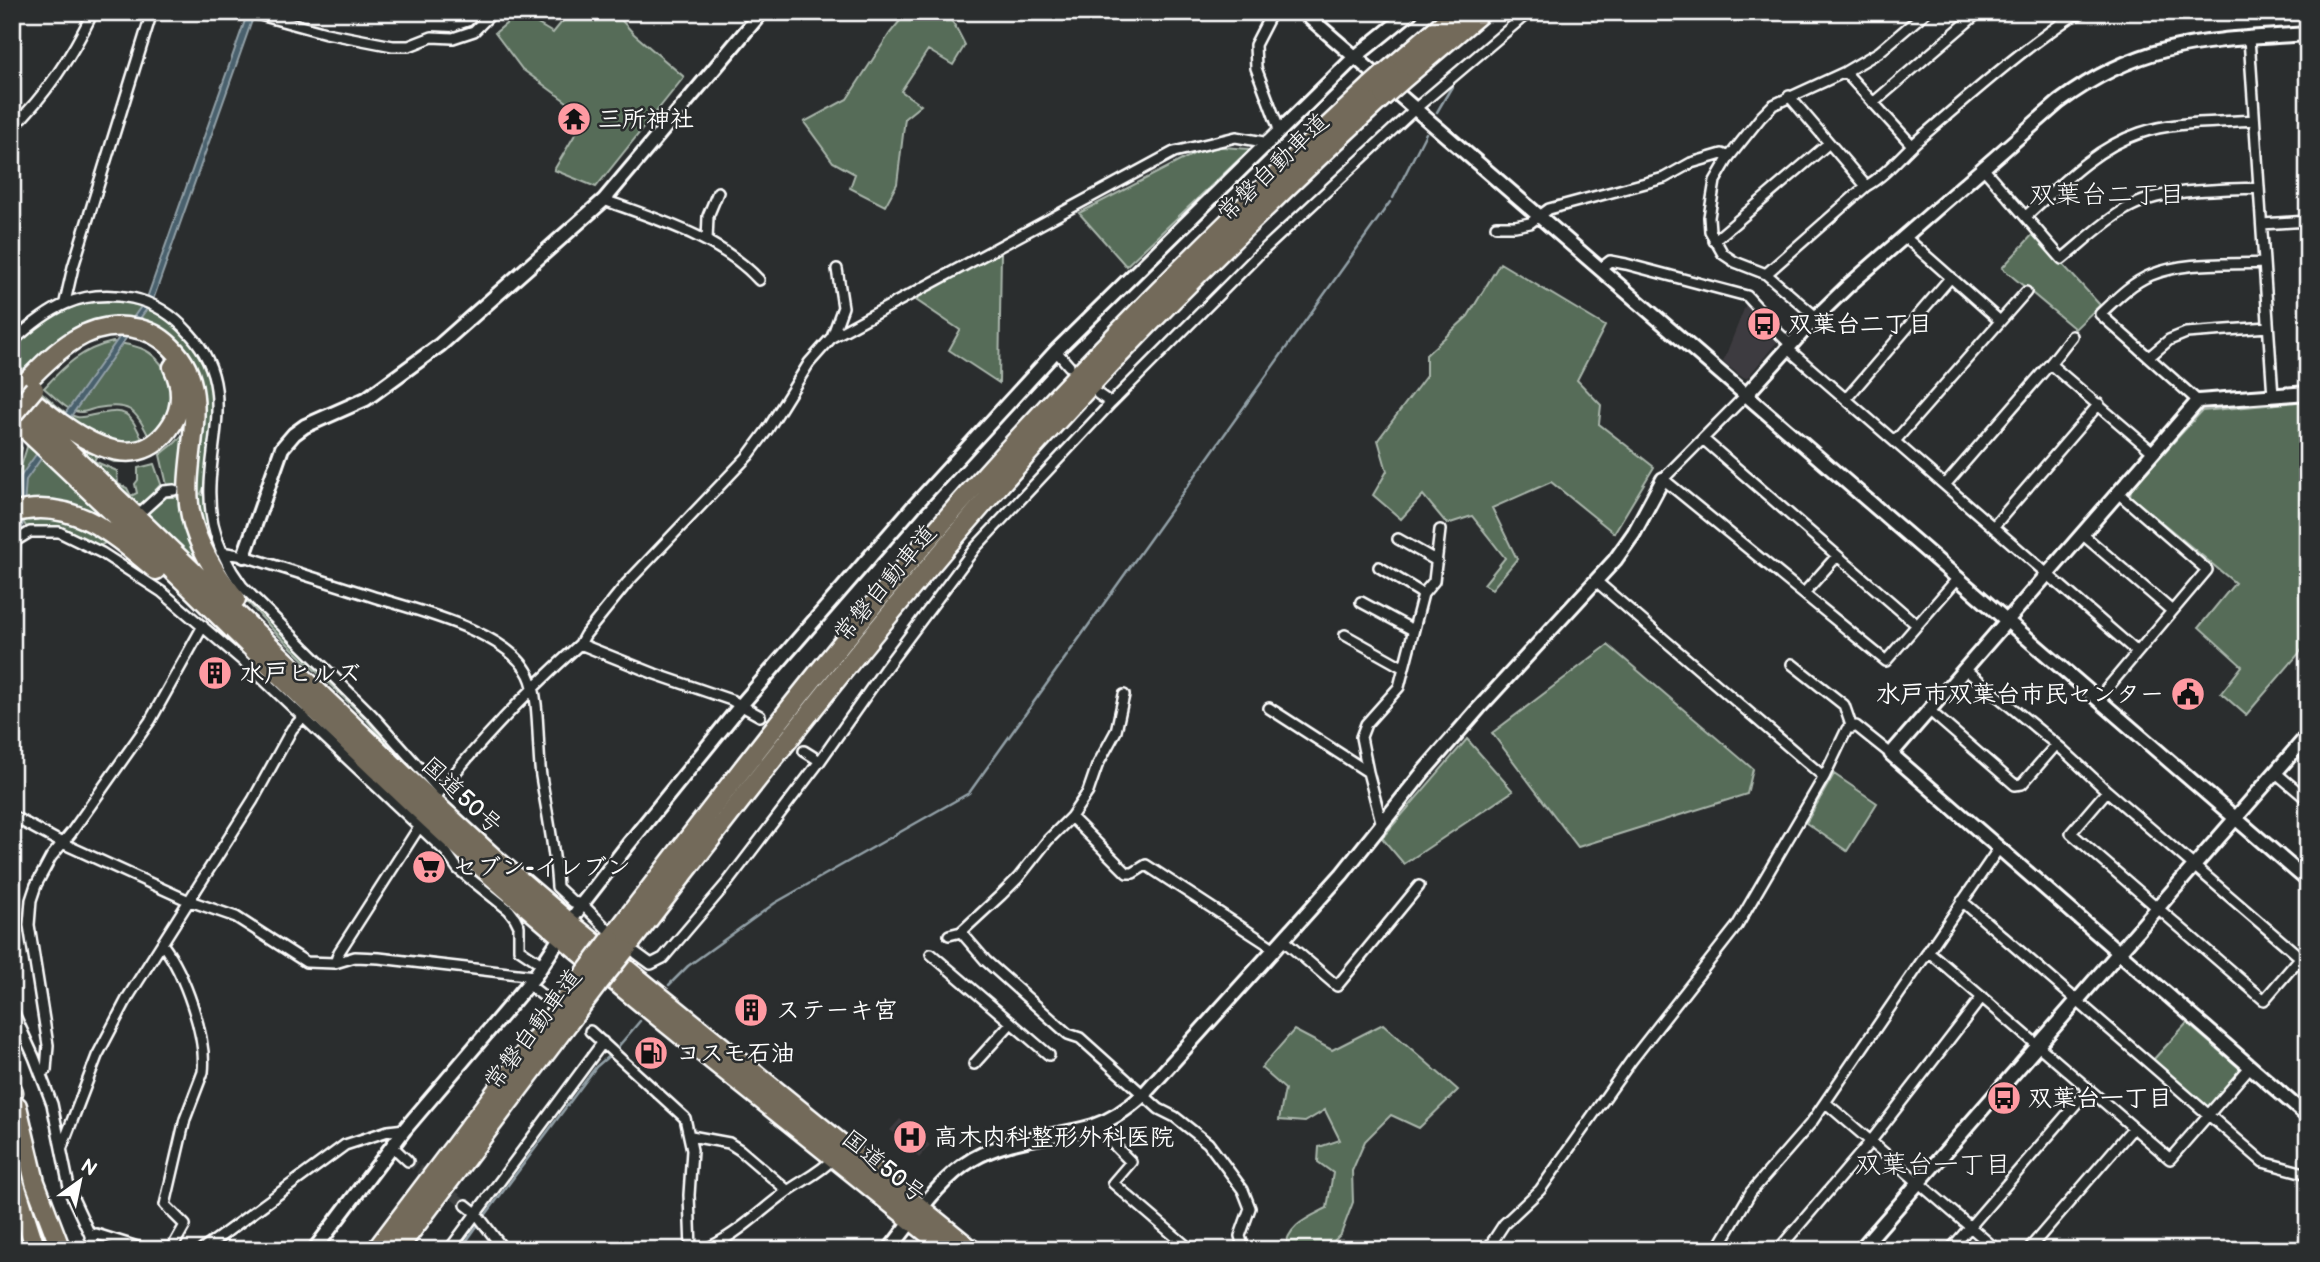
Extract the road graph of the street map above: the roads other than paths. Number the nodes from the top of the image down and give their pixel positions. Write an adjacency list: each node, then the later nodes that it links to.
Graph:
1 (93, 12): 25 (street)
2 (152, 12): 51 (street)
3 (248, 12): 4 (street)
4 (494, 12)
5 (762, 12): 35 (street)
6 (1272, 12): 26 (street)
7 (1303, 12): 18 (street)
8 (1411, 12): 18 (street)
9 (1456, 12): 20 (highway, 常磐自動車道)
10 (1482, 12): 20 (highway, 常磐自動車道)
11 (1529, 12): 23 (street)
12 (1926, 12): 19 (street)
13 (1979, 12): 22 (street)
14 (2084, 12): 15 (street)
15 (2070, 15): 29 (street)
16 (2308, 34): 17 (street)
17 (2249, 38): 24 (street); 31 (street)
18 (1354, 58): 23 (street); 26 (street)
19 (1845, 72): 21 (street); 22 (street)
20 (1395, 76): 150 (highway, 常磐自動車道, bridge)
21 (1789, 96): 27 (street); 30 (street)
22 (1873, 103): 29 (street)
23 (1416, 108): 37 (street); 71 (street)
24 (2254, 120): 33 (street); 36 (street)
25 (12, 128)
26 (1280, 132): 28 (street)
27 (1829, 143): 32 (street); 43 (street)
28 (1269, 144): 56 (street); 59 (street)
29 (1912, 145): 32 (street)
30 (1729, 157): 37 (street); 43 (street)
31 (1983, 168): 36 (street); 41 (street)
32 (1866, 186): 47 (street)
33 (2259, 188): 36 (street); 39 (street)
34 (718, 192): 42 (street)
35 (604, 200): 42 (street); 91 (street)
36 (2026, 216)
37 (1541, 217): 40 (street); 45 (street)
38 (2308, 221): 39 (street)
39 (2262, 224): 44 (street)
40 (1496, 226)
41 (1905, 237): 48 (street); 52 (street)
42 (707, 241): 49 (street)
43 (1714, 241): 47 (street)
44 (2264, 263): 54 (street); 60 (street)
45 (1601, 268): 58 (street); 66 (street)
46 (837, 270): 56 (street)
47 (1766, 274): 52 (street)
48 (1951, 277): 53 (street); 69 (street)
49 (759, 280)
50 (2026, 292): 53 (street)
51 (65, 302): 57 (street); 89 (street)
52 (1816, 317): 58 (street)
53 (2000, 321): 75 (street)
54 (2269, 327): 60 (street); 67 (street)
55 (2072, 336): 61 (street)
56 (832, 337): 107 (street)
57 (12, 342)
58 (1789, 347): 66 (street); 69 (street)
59 (1056, 351): 62 (street); 116 (street)
60 (2149, 357): 70 (street)
61 (2050, 364): 72 (street); 78 (street)
62 (1069, 366)
63 (24, 385): 63 (highway); 68 (highway); 73 (highway, bridge); 122 (highway)
64 (2308, 393): 67 (street)
65 (1098, 394): 71 (street)
66 (1746, 394): 74 (street); 96 (street)
67 (2273, 396): 70 (street)
68 (12, 398): 122 (highway, 国道50号)
69 (1846, 399): 75 (street)
70 (2198, 401): 76 (street)
71 (1111, 403): 127 (street)
72 (2099, 404): 76 (street); 83 (street)
73 (12, 416): 108 (highway, 国道50号)
74 (1703, 439): 77 (street); 92 (street)
75 (1895, 442): 78 (street)
76 (2153, 452): 80 (street)
77 (1663, 480): 97 (street); 98 (street)
78 (1945, 485): 83 (street)
79 (174, 490): 81 (street)
80 (2118, 493): 85 (street); 101 (street)
81 (144, 510)
82 (12, 513): 108 (highway)
83 (1994, 526): 95 (street)
84 (1440, 530): 93 (street)
85 (2082, 534): 95 (street); 101 (street)
86 (1398, 539): 93 (street)
87 (112, 542): 90 (street)
88 (12, 543): 90 (street)
89 (221, 552): 91 (street); 133 (street)
90 (102, 553): 104 (street)
91 (243, 556): 113 (street)
92 (1837, 556): 98 (street); 103 (street)
93 (1437, 561): 99 (street)
94 (1379, 567): 99 (street)
95 (2046, 574): 102 (street); 109 (street)
96 (1958, 578): 102 (street); 103 (street)
97 (1596, 581): 130 (street); 137 (street)
98 (1804, 593): 103 (street)
99 (1423, 594): 105 (street)
100 (1360, 602): 105 (street)
101 (2172, 611): 109 (street)
102 (2007, 620): 112 (street); 115 (street)
103 (1917, 625)
104 (203, 626): 119 (street); 138 (street)
105 (1413, 630): 111 (street)
106 (1345, 635): 111 (street)
107 (580, 644): 113 (street); 116 (street)
108 (248, 645): 119 (highway, 国道50号)
109 (2137, 652): 115 (street)
110 (1792, 664): 121 (street)
111 (1404, 668): 128 (street)
112 (1966, 670): 118 (street); 124 (street)
113 (533, 686): 133 (street); 145 (street)
114 (1125, 695): 135 (street)
115 (2098, 699): 136 (street)
116 (742, 704): 120 (street); 145 (street)
117 (1269, 708): 128 (street)
118 (1930, 711): 124 (street); 126 (street)
119 (308, 712): 133 (highway, 国道50号); 143 (street)
120 (760, 716)
121 (1852, 727): 126 (street); 130 (street)
122 (355, 728): 133 (highway, 国道50号)
123 (2308, 735): 129 (street)
124 (2056, 745): 131 (street)
125 (804, 751): 127 (street)
126 (1891, 754): 139 (street)
127 (820, 761): 150 (street)
128 (1368, 772): 137 (street)
129 (2275, 772): 132 (street); 136 (street)
130 (1824, 777): 215 (street)
131 (2107, 790): 140 (street); 146 (street)
132 (2308, 800)
133 (430, 809): 147 (highway, 国道50号); 157 (street); 158 (street)
134 (12, 816): 138 (street)
135 (1071, 817): 148 (street); 151 (street)
136 (2235, 818): 140 (street); 141 (street)
137 (1382, 825): 151 (street)
138 (62, 843): 143 (street); 171 (street)
139 (1998, 848): 144 (street); 154 (street)
140 (2194, 865): 146 (street); 156 (street)
141 (2308, 881)
142 (1419, 886): 151 (street)
143 (187, 900): 152 (street); 157 (street)
144 (1962, 901): 153 (street); 162 (street)
145 (582, 904): 147 (street); 150 (street)
146 (2157, 908): 154 (street); 156 (street)
147 (566, 931): 158 (street); 186 (highway, 国道50号); 194 (highway, 国道50号)
148 (961, 932): 149 (street); 173 (street)
149 (949, 935)
150 (619, 942): 159 (highway, 常磐自動車道, bridge)
151 (1279, 944): 173 (street)
152 (163, 945): 185 (street); 196 (street)
153 (1928, 951): 161 (street); 175 (street)
154 (2119, 953): 162 (street); 170 (street)
155 (931, 954): 164 (street)
156 (2304, 961)
157 (335, 962): 158 (street)
158 (535, 975): 160 (street); 180 (street)
159 (591, 980): 182 (highway, 常磐自動車道); 206 (highway, 常磐自動車道)
160 (542, 995)
161 (1982, 997): 167 (street); 183 (street)
162 (2077, 1000): 167 (street); 176 (street)
163 (12, 1009): 171 (street)
164 (1011, 1023): 168 (street); 169 (street)
165 (590, 1031): 166 (street)
166 (603, 1042): 181 (street); 193 (street)
167 (2038, 1046): 172 (street); 190 (street)
168 (1049, 1055)
169 (974, 1064)
170 (2250, 1067): 176 (street); 177 (street)
171 (40, 1073): 185 (street)
172 (2088, 1090): 179 (street); 195 (street)
173 (1143, 1095): 178 (street); 214 (street)
174 (14, 1096): 197 (highway)
175 (1826, 1102): 183 (street); 216 (street)
176 (2208, 1116): 179 (street); 188 (street)
177 (2308, 1117)
178 (1095, 1126): 194 (street); 213 (street)
179 (2133, 1128): 220 (street)
180 (405, 1129): 184 (street); 202 (street)
181 (691, 1136): 191 (street); 199 (street)
182 (461, 1138): 204 (highway); 205 (highway, 常磐自動車道)
183 (1871, 1141): 190 (street); 198 (street)
184 (392, 1146): 187 (street); 203 (street)
185 (62, 1147): 196 (street)
186 (834, 1157): 191 (street); 194 (highway, 国道50号)
187 (408, 1161)
188 (2308, 1174)
189 (12, 1175): 200 (highway)
190 (1919, 1183): 195 (street); 217 (street)
191 (788, 1191): 209 (street)
192 (466, 1206): 193 (street)
193 (475, 1213): 207 (street); 208 (street)
194 (917, 1215): 210 (street); 211 (highway, 国道50号); 212 (highway, 国道50号)
195 (1970, 1226): 218 (street); 219 (street)
196 (90, 1236): 201 (street)
197 (62, 1247)
198 (1782, 1248)
199 (688, 1249)
200 (36, 1250)
201 (97, 1250)
202 (202, 1250)
203 (314, 1250)
204 (370, 1250)
205 (376, 1250)
206 (397, 1250)
207 (449, 1250)
208 (504, 1250)
209 (703, 1250)
210 (889, 1250)
211 (948, 1250)
212 (972, 1250)
213 (1191, 1250)
214 (1244, 1250)
215 (1487, 1250)
216 (1717, 1250)
217 (1860, 1250)
218 (1950, 1250)
219 (1997, 1250)
220 (2028, 1250)

